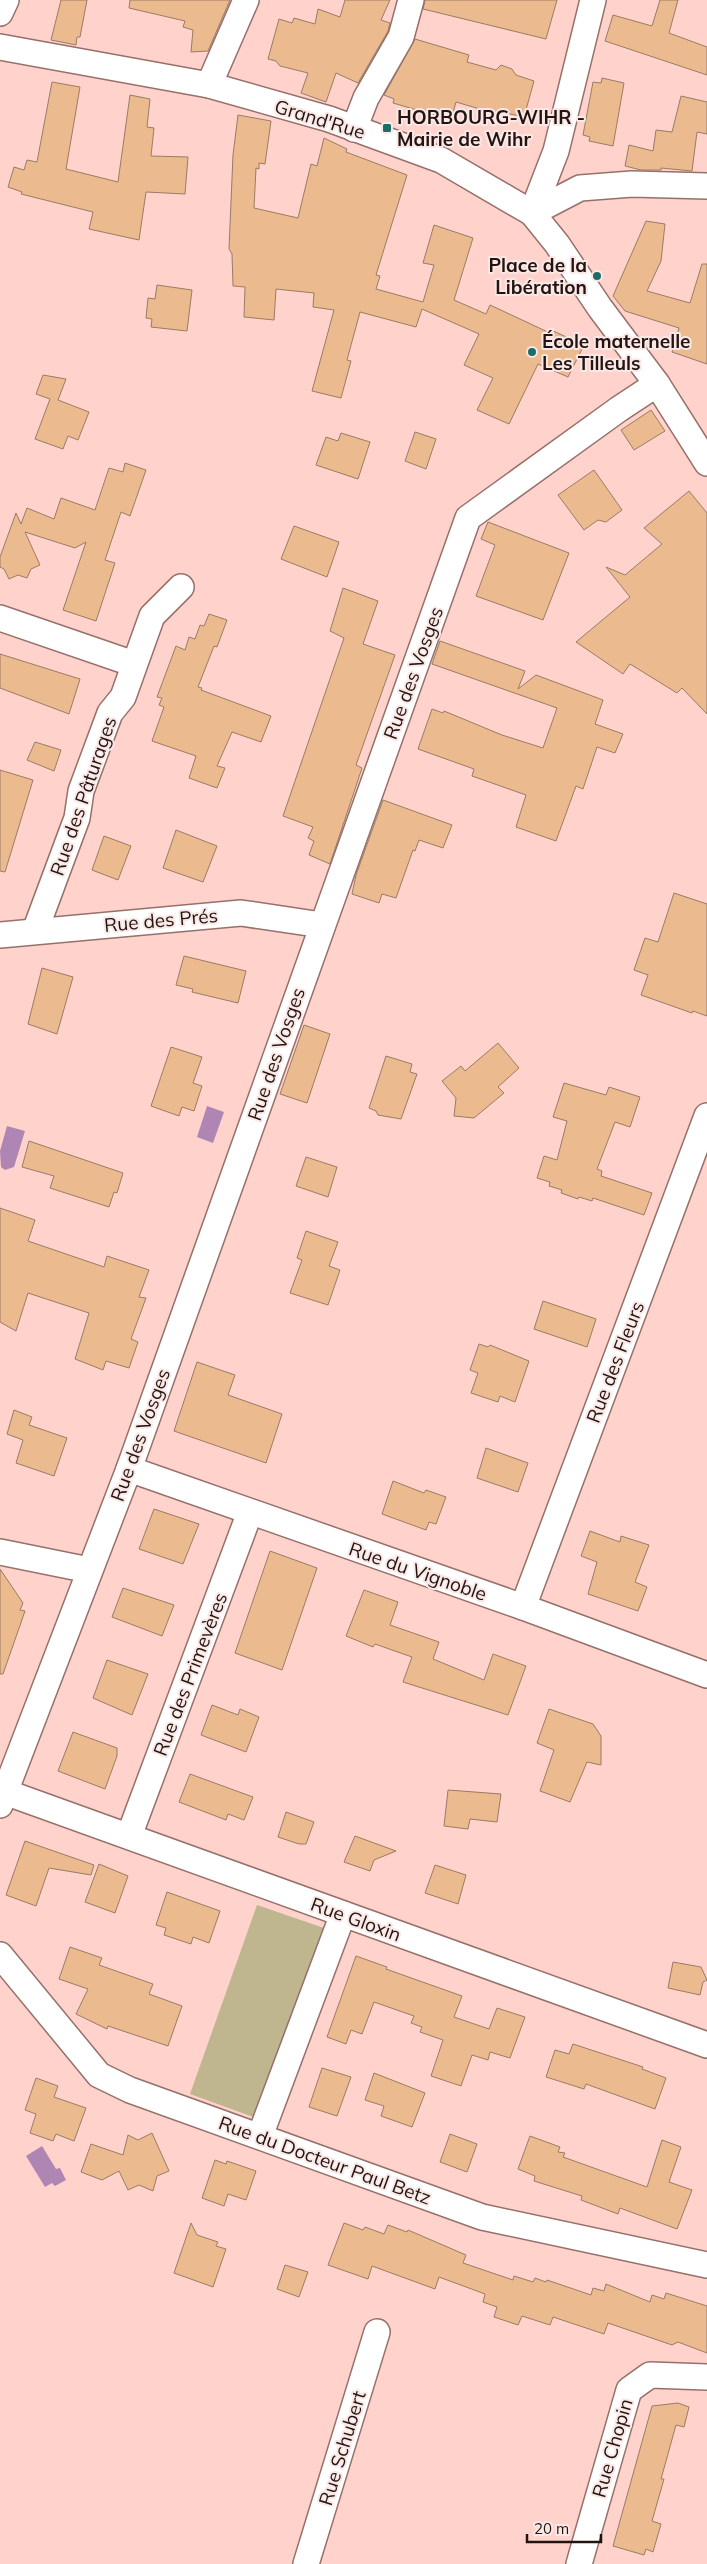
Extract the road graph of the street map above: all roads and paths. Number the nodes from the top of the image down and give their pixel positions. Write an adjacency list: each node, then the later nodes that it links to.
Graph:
1 (6, 0): 5 (street)
2 (246, 0): 7 (street)
3 (411, 0): 8 (street)
4 (593, 0): 10 (street)
5 (0, 13)
6 (0, 47): 7 (street, Grand'Rue)
7 (209, 85): 8 (street, Grand'Rue)
8 (354, 129): 10 (street, Grand'Rue)
9 (707, 186): 10 (street)
10 (532, 214): 11 (street, Grand'Rue)
11 (657, 384): 12 (street, Grand'Rue); 16 (street, Rue des Vosges)
12 (707, 463)
13 (181, 587): 15 (street, Rue des Pâturages)
14 (0, 618): 15 (street)
15 (134, 664): 17 (street, Rue des Pâturages)
16 (322, 925): 17 (street, Rue des Prés); 20 (street, Rue des Vosges)
17 (35, 931): 18 (street, Rue des Prés)
18 (0, 935)
19 (707, 1116): 24 (street, Rue des Fleurs)
20 (129, 1469): 21 (street, Rue du Vignoble); 23 (street, Rue des Vosges)
21 (250, 1512): 24 (street, Rue du Vignoble); 27 (street, Rue des Primevères)
22 (0, 1552): 23 (street)
23 (89, 1570): 26 (street, Rue des Vosges)
24 (523, 1607): 25 (street, Rue du Vignoble)
25 (707, 1675)
26 (2, 1799): 27 (street, Rue Gloxin)
27 (129, 1836): 28 (street, Rue Gloxin)
28 (343, 1914): 30 (street, Rue Gloxin); 31 (street)
29 (0, 1955): 31 (street, Rue du Docteur Paul Betz)
30 (707, 2046)
31 (260, 2136): 32 (street, Rue du Docteur Paul Betz)
32 (707, 2265)
33 (377, 2332): 35 (street, Rue Schubert)
34 (707, 2377): 36 (street, Rue Chopin)
35 (306, 2564)
36 (579, 2564)

